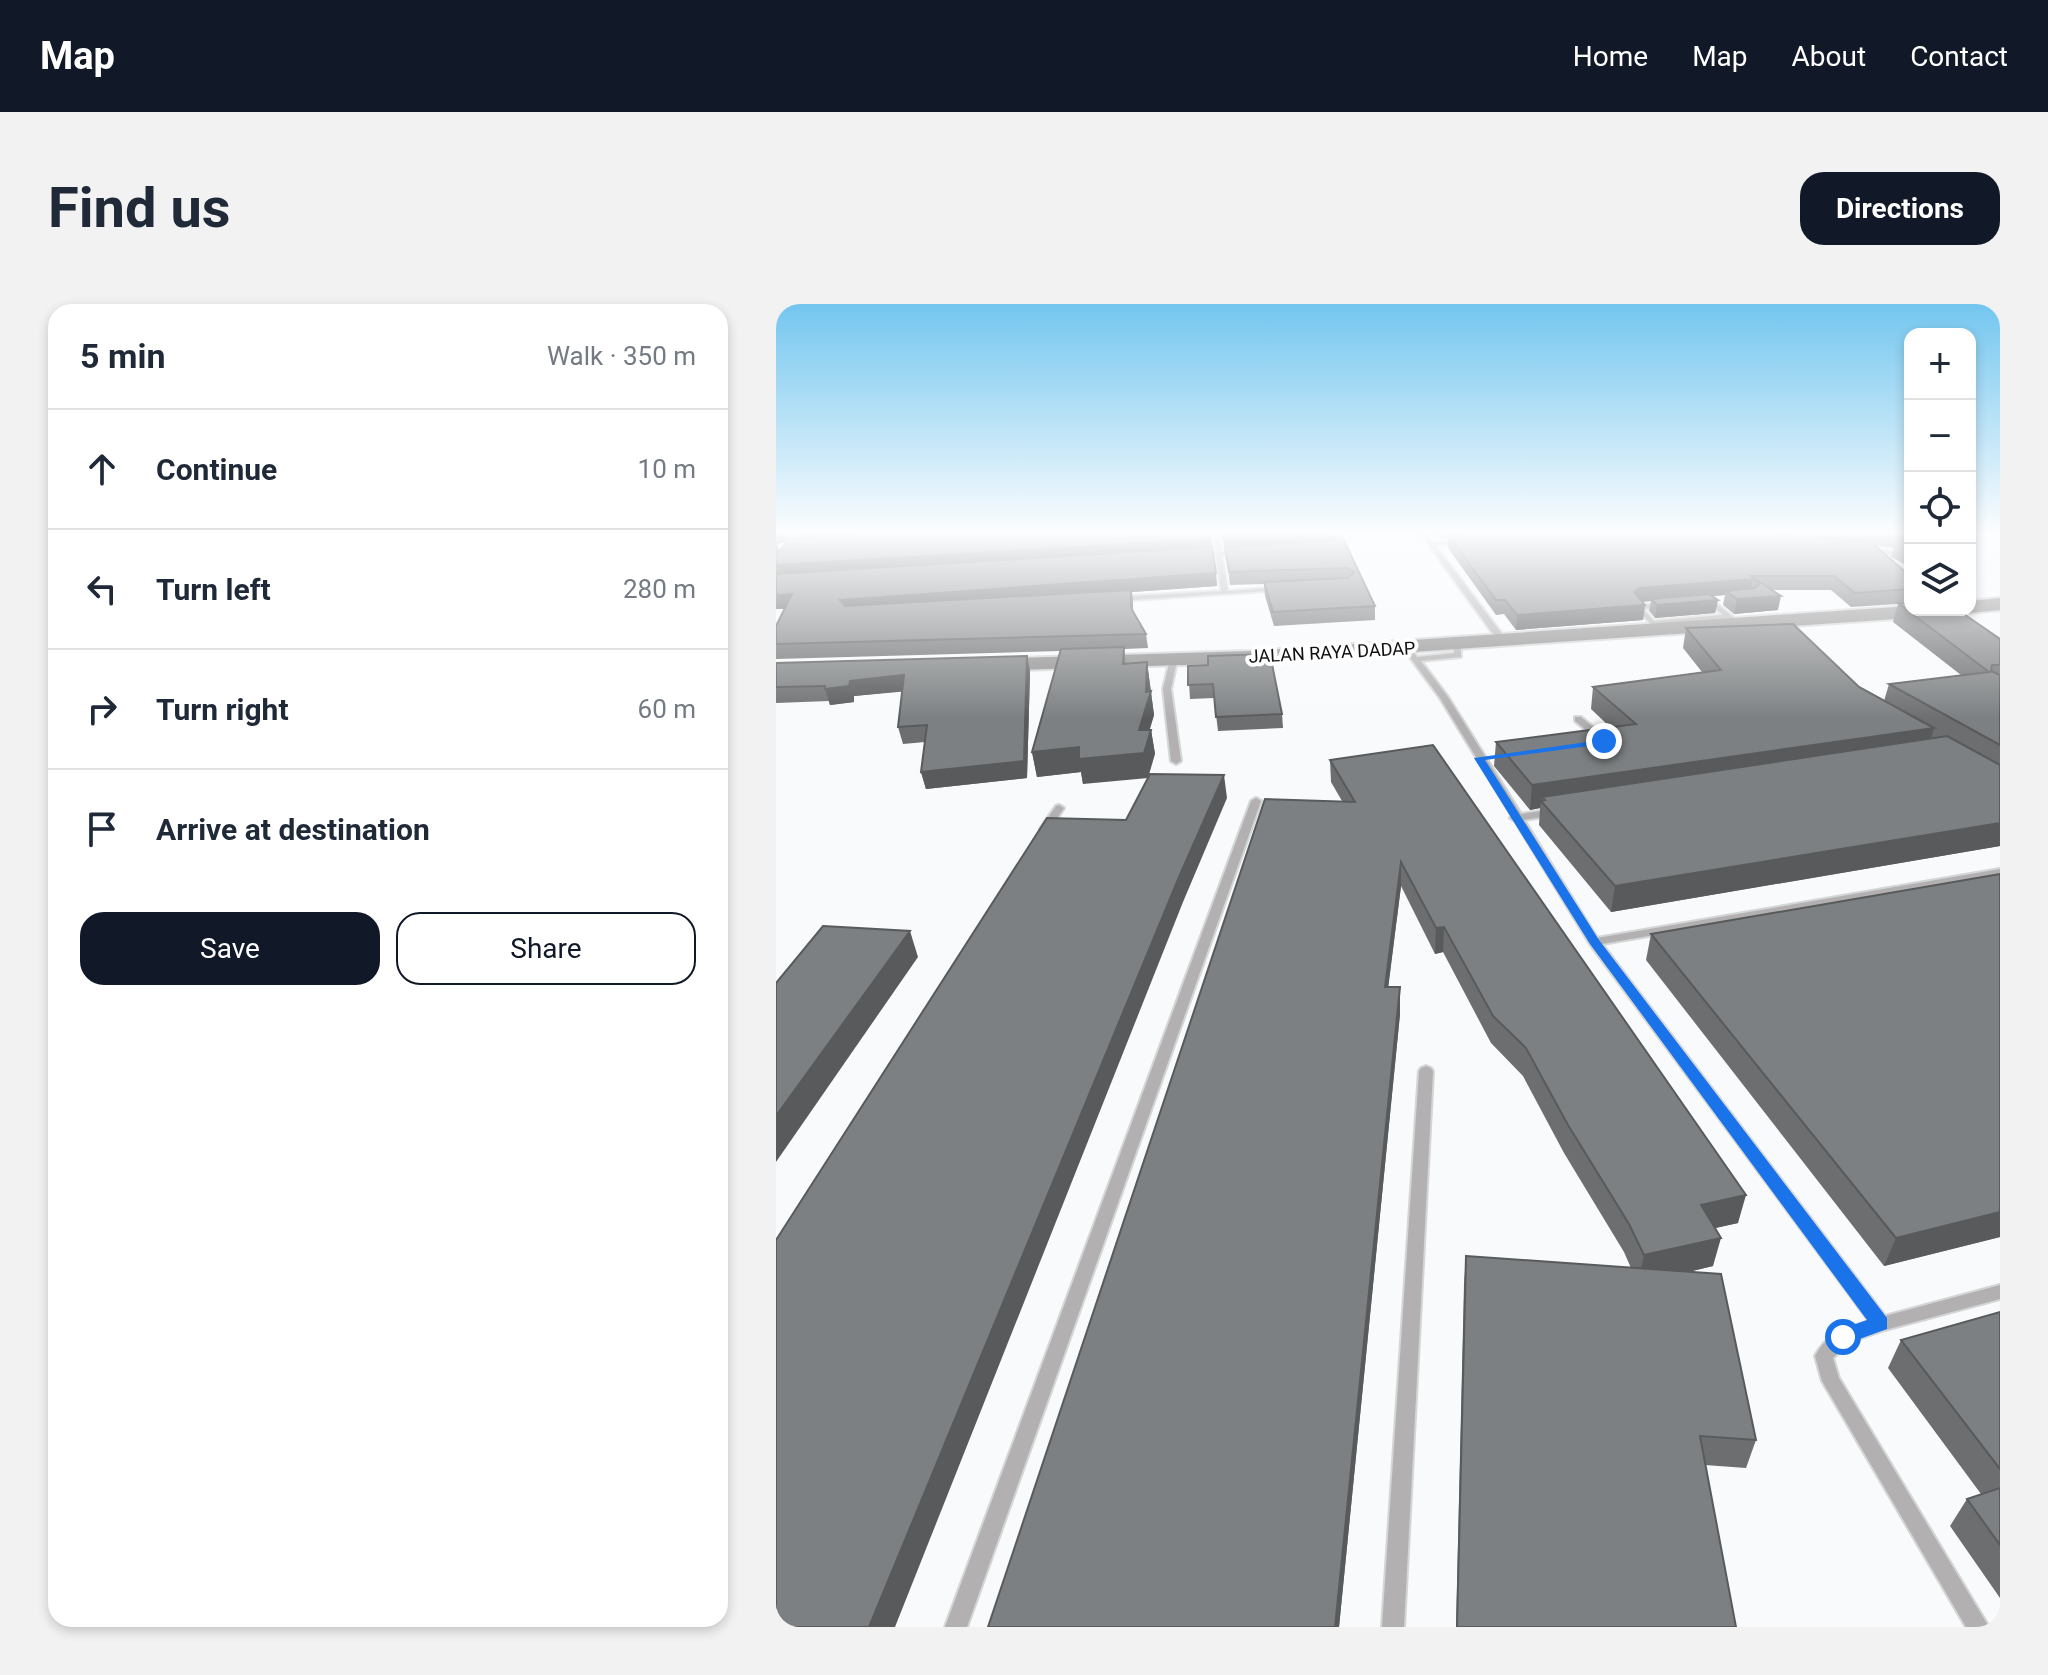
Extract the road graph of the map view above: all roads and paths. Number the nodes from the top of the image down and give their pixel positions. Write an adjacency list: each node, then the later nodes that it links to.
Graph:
1 (1176, 596): 3 (lane)
2 (1470, 596): 13 (lane)
3 (1100, 600)
4 (1724, 600): 5 (lane)
5 (1710, 601): 6 (lane); 11 (lane)
6 (1696, 602)
7 (1668, 604): 12 (lane)
8 (2000, 604): 9 (main road)
9 (1976, 606)
10 (1904, 612): 11 (main road, JALAN RAYA DADAP)
11 (1733, 621): 12 (main road, JALAN RAYA DADAP)
12 (1655, 626): 13 (main road, JALAN RAYA DADAP)
13 (1501, 638): 14 (main road, JALAN RAYA DADAP)
14 (1411, 654): 15 (main road, JALAN RAYA DADAP); 20 (lane)
15 (1173, 661): 16 (main road, JALAN RAYA DADAP); 21 (lane)
16 (960, 665)
17 (1578, 719): 18 (lane)
18 (1588, 746)
19 (1501, 756): 20 (lane)
20 (1479, 758): 25 (lane)
21 (1176, 761)
22 (1256, 801): 32 (lane)
23 (1059, 808): 26 (lane)
24 (1562, 811): 25 (lane)
25 (1515, 818): 28 (lane)
26 (1033, 849)
27 (2000, 872): 28 (lane)
28 (1594, 942): 31 (lane)
29 (1426, 1071): 33 (lane)
30 (2000, 1292): 31 (lane)
31 (1881, 1324): 34 (lane)
32 (956, 1627)
33 (1393, 1627)
34 (1978, 1627)

